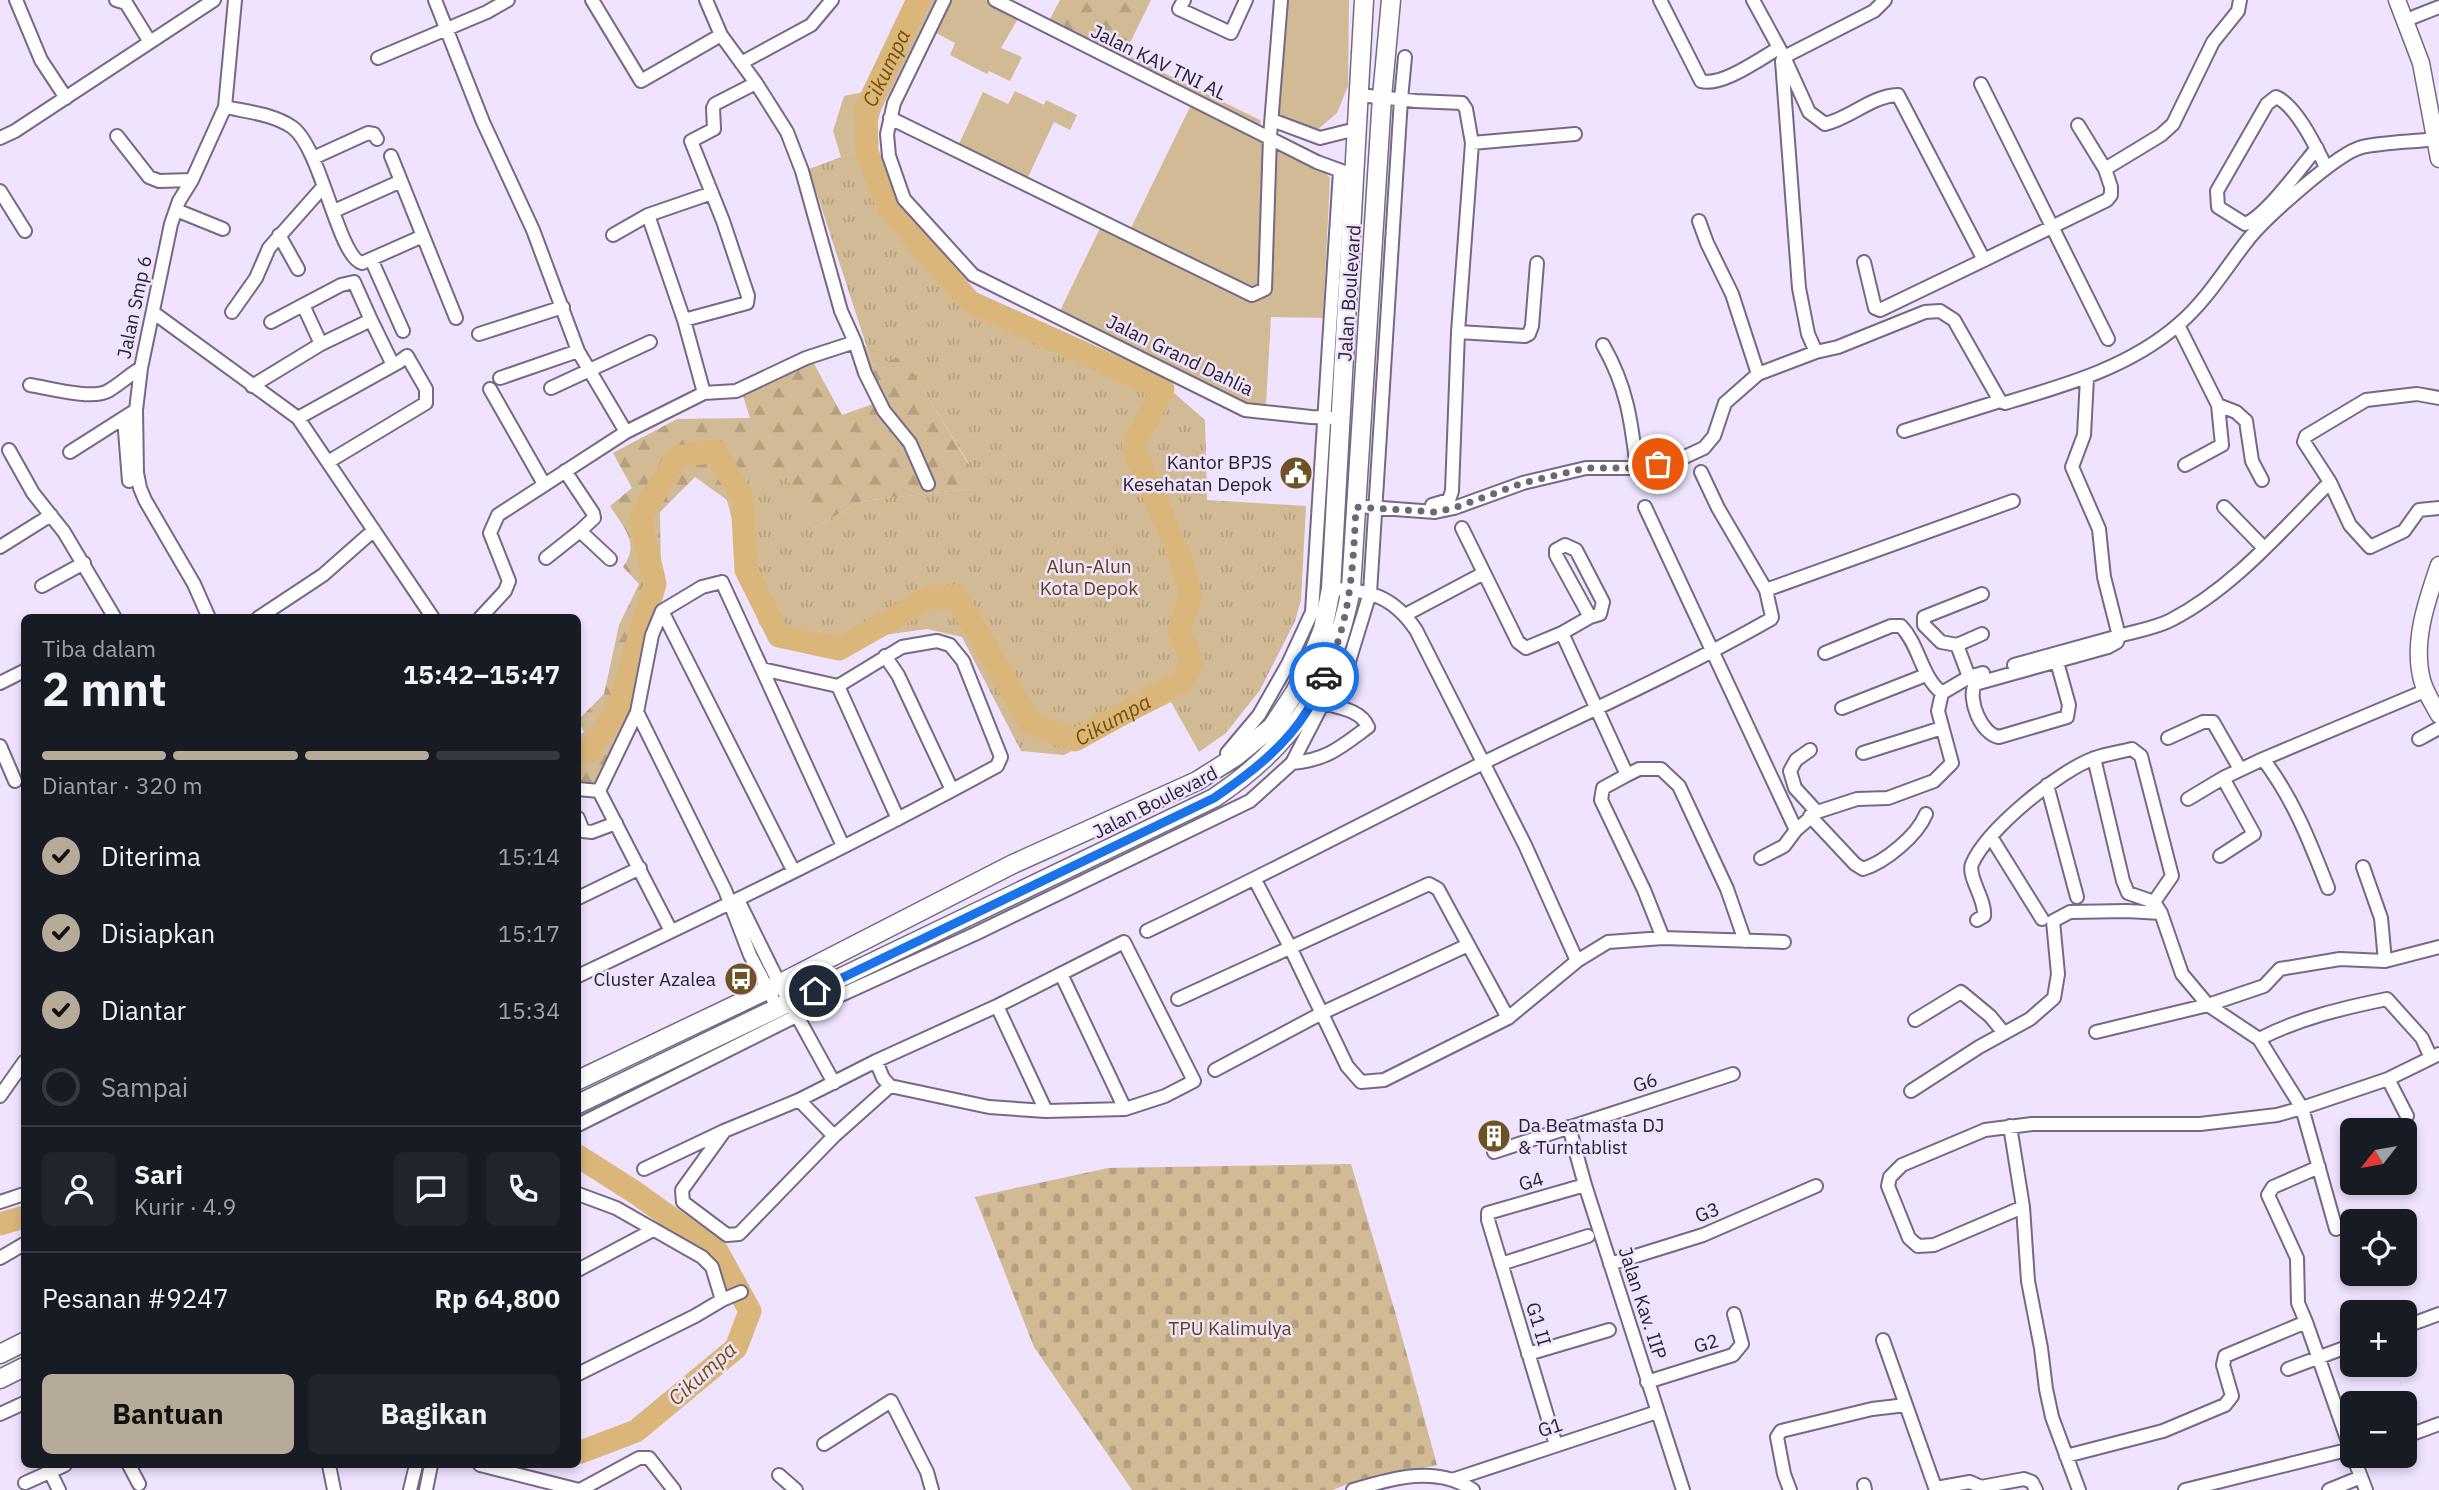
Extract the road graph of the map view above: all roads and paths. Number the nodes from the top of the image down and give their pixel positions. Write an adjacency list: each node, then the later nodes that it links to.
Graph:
1 (16, 0): 34 (street)
2 (116, 0): 26 (street)
3 (214, 0): 26 (street)
4 (235, 0): 36 (street, Jalan Smp 6)
5 (435, 0): 24 (street)
6 (508, 0): 24 (street)
7 (592, 0): 25 (street)
8 (707, 0): 25 (street)
9 (832, 0): 30 (street)
10 (944, 0): 37 (street, Jalan Grand Dahlia)
11 (996, 0): 43 (street, Jalan KAV TNI AL)
12 (1184, 0): 13 (street)
13 (1246, 0)
14 (1281, 0): 38 (street)
15 (1364, 0): 33 (main road, Jalan Boulevard)
16 (1391, 0): 35 (main road, Jalan Boulevard)
17 (1660, 0): 27 (street)
18 (1753, 0): 27 (street)
19 (1885, 0): 27 (street)
20 (2240, 0): 53 (street)
21 (2397, 0): 23 (street)
22 (2439, 7): 23 (street)
23 (2406, 20): 46 (street)
24 (446, 28): 29 (street); 76 (street)
25 (721, 35): 30 (street)
26 (150, 41): 34 (street)
27 (1781, 52): 71 (street); 93 (street)
28 (1405, 57): 35 (street)
29 (378, 58)
30 (740, 64): 31 (street)
31 (756, 83): 59 (street); 89 (street)
32 (1982, 85): 64 (street)
33 (1359, 95): 35 (street); 40 (main road, Jalan Boulevard)
34 (66, 98): 44 (street)
35 (1392, 98): 47 (street); 126 (street); 127 (main road, Jalan Boulevard)
36 (225, 107): 50 (street); 55 (street, Jalan Smp 6)
37 (890, 118): 43 (street); 109 (street, Jalan Grand Dahlia)
38 (1272, 120): 40 (street); 43 (street)
39 (2078, 125): 53 (street)
40 (1356, 129): 54 (main road, Jalan Boulevard)
41 (1575, 134): 47 (street)
42 (117, 136): 55 (street)
43 (1270, 137): 54 (street, Jalan KAV TNI AL)
44 (0, 138)
45 (377, 139): 50 (street)
46 (2436, 139): 51 (street); 52 (street)
47 (1472, 143): 85 (street)
48 (2317, 148): 48 (street); 52 (street)
49 (391, 156): 56 (street)
50 (313, 158): 57 (street)
51 (2439, 159)
52 (2326, 167): 83 (street)
53 (2105, 169): 64 (street)
54 (1347, 174): 109 (main road, Jalan Boulevard)
55 (192, 180): 60 (street, Jalan Smp 6)
56 (399, 182): 61 (street); 69 (street)
57 (323, 187): 61 (street); 67 (street)
58 (0, 191): 66 (street)
59 (712, 193): 62 (street); 81 (street)
60 (176, 210): 65 (street); 78 (street, Jalan Smp 6)
61 (334, 211): 70 (street)
62 (648, 215): 68 (street); 81 (street)
63 (1699, 221): 97 (street)
64 (2053, 228): 71 (street); 87 (street)
65 (223, 229)
66 (26, 231)
67 (279, 235): 74 (street); 77 (street)
68 (613, 235)
69 (423, 236): 70 (street); 79 (street)
70 (371, 259): 84 (street)
71 (1984, 260): 72 (street)
72 (1864, 262)
73 (1537, 263): 85 (street)
74 (298, 269)
75 (303, 304): 80 (street); 82 (street); 90 (street)
76 (563, 307): 86 (street); 92 (street)
77 (232, 312)
78 (154, 313): 95 (street, Jalan Smp 6); 101 (street)
79 (456, 318)
80 (371, 320): 90 (street); 94 (street)
81 (684, 320): 104 (street)
82 (271, 322)
83 (2178, 324): 99 (street); 107 (street)
84 (403, 331)
85 (1458, 332): 126 (street)
86 (479, 334)
87 (2108, 339)
88 (649, 342): 96 (street)
89 (855, 342): 104 (street); 124 (street)
90 (321, 344): 101 (street)
91 (1603, 345): 117 (street)
92 (578, 351): 96 (street); 98 (street)
93 (1816, 352): 97 (street); 106 (street)
94 (393, 365): 110 (street); 115 (street)
95 (141, 368): 100 (street); 108 (street, Jalan Smp 6)
96 (589, 369): 102 (street); 112 (street)
97 (1758, 374): 117 (street)
98 (500, 378)
99 (2087, 379): 106 (street); 158 (street)
100 (30, 385)
101 (252, 386): 110 (street)
102 (551, 388)
103 (490, 389): 123 (street)
104 (704, 393): 112 (street)
105 (2439, 398): 122 (street)
106 (2000, 401): 111 (street)
107 (2218, 405): 116 (street); 120 (street)
108 (130, 414): 114 (street); 121 (street); 150 (street, Jalan Smp 6)
109 (1333, 417): 143 (main road, Jalan Boulevard); 183 (street)
110 (298, 418): 115 (street)
111 (1903, 431)
112 (626, 432): 118 (street)
113 (9, 450): 131 (street)
114 (70, 452)
115 (328, 462): 133 (street)
116 (2185, 465)
117 (1637, 468): 126 (street)
118 (565, 471): 123 (street); 134 (street)
119 (1701, 472): 145 (street)
120 (2262, 480)
121 (129, 481)
122 (2330, 482): 130 (street); 136 (street)
123 (544, 484): 153 (street)
124 (928, 484)
125 (2013, 500): 145 (street)
126 (1376, 503): 127 (street); 146 (street)
127 (1356, 507): 144 (main road, Jalan Boulevard)
128 (1645, 507): 160 (street)
129 (2224, 507): 136 (street)
130 (2439, 508)
131 (51, 515): 135 (street); 139 (street)
132 (1462, 528): 141 (street)
133 (374, 530): 151 (street); 152 (street)
134 (580, 531): 137 (street); 138 (street)
135 (0, 547)
136 (2264, 548): 158 (street)
137 (547, 558)
138 (610, 559)
139 (83, 563): 142 (street); 149 (street)
140 (2439, 565): 169 (street)
141 (1484, 573): 154 (street); 156 (street)
142 (42, 586)
143 (1331, 589): 144 (street); 231 (main road, Jalan Boulevard)
144 (1351, 589): 146 (street); 235 (main road, Jalan Boulevard)
145 (1766, 590): 160 (street)
146 (1370, 593): 154 (street); 172 (street)
147 (1982, 594): 159 (street)
148 (662, 611): 164 (street); 175 (street); 210 (street)
149 (113, 614)
150 (207, 614)
151 (264, 614)
152 (430, 614)
153 (484, 614)
154 (1405, 615): 188 (street)
155 (1590, 617): 155 (street); 156 (street)
156 (1562, 633): 174 (street)
157 (1982, 634): 159 (street)
158 (2119, 636): 163 (street); 167 (street)
159 (1957, 645): 167 (street)
160 (1712, 653): 174 (street); 203 (street)
161 (1825, 653): 166 (street)
162 (885, 656): 170 (street); 196 (street); 196 (street)
163 (2057, 662): 163 (street)
164 (762, 669): 170 (street); 205 (street)
165 (21, 672): 168 (street)
166 (1926, 675): 171 (street); 173 (street)
167 (1969, 677): 171 (street)
168 (0, 683)
169 (2424, 684): 176 (street); 186 (street)
170 (838, 686): 200 (street)
171 (1942, 693): 177 (street)
172 (1324, 703): 187 (street); 187 (street)
173 (1842, 708)
174 (1595, 709): 188 (street); 190 (street)
175 (637, 712): 195 (street); 215 (street)
176 (2439, 715)
177 (1942, 728): 184 (street); 198 (street)
178 (2439, 728): 180 (street)
179 (2168, 738): 189 (street)
180 (2419, 738)
181 (0, 746): 192 (street)
182 (1810, 750): 198 (street)
183 (1227, 753)
184 (1863, 753)
185 (2094, 758): 193 (street); 216 (street); 216 (street)
186 (2263, 759): 189 (street); 212 (street)
187 (1293, 763): 235 (street)
188 (1483, 764): 211 (street); 227 (street)
189 (2240, 769): 191 (street)
190 (1627, 775): 221 (street); 222 (street)
191 (2223, 779): 197 (street); 206 (street)
192 (15, 781)
193 (2047, 785): 204 (street); 214 (street)
194 (581, 789): 195 (street)
195 (599, 790): 201 (street)
196 (952, 790): 200 (street)
197 (2188, 799)
198 (1813, 814): 199 (street); 203 (street)
199 (1926, 814)
200 (898, 819): 205 (street)
201 (616, 823): 202 (street); 209 (street)
202 (581, 826)
203 (1796, 830): 207 (street)
204 (1991, 836): 217 (street); 218 (street)
205 (843, 846): 210 (street)
206 (2220, 856)
207 (1762, 859)
208 (2362, 867): 228 (street)
209 (640, 868): 213 (street); 219 (street)
210 (793, 870): 215 (street)
211 (1255, 880): 220 (street); 225 (street)
212 (2328, 888)
213 (581, 897)
214 (2077, 897)
215 (734, 902): 219 (street); 231 (street)
216 (2158, 908): 233 (street); 240 (street)
217 (2042, 919)
218 (1977, 920)
219 (671, 931): 230 (street)
220 (1147, 931)
221 (1663, 938): 222 (street); 227 (street)
222 (1745, 942): 223 (street)
223 (1784, 942)
224 (1468, 944): 225 (street); 236 (street); 237 (street)
225 (1290, 947): 232 (street); 236 (street)
226 (2439, 947): 228 (street)
227 (1577, 961): 237 (street)
228 (2385, 961): 233 (street)
229 (1061, 974): 234 (street); 256 (street); 256 (street)
230 (581, 975)
231 (774, 986): 235 (street); 247 (main road, Jalan Boulevard)
232 (1178, 999)
233 (2208, 1004): 239 (street); 241 (street)
234 (997, 1006): 243 (street); 257 (street)
235 (788, 1009): 249 (street); 254 (main road, Jalan Boulevard); 259 (street)
236 (1322, 1013): 237 (street); 245 (street)
237 (1508, 1018)
238 (1915, 1020): 240 (street)
239 (2096, 1032)
240 (2004, 1033): 251 (street)
241 (2259, 1039): 242 (street); 255 (street)
242 (2435, 1056): 248 (street)
243 (876, 1061): 249 (street); 250 (street)
244 (21, 1066): 252 (street)
245 (1215, 1070)
246 (1733, 1074): 261 (street, G6)
247 (581, 1079)
248 (2388, 1079): 255 (street); 258 (street)
249 (834, 1083): 253 (street)
250 (890, 1086): 257 (street); 263 (street)
251 (1911, 1091)
252 (0, 1096)
253 (799, 1100): 262 (street); 263 (street)
254 (581, 1103)
255 (2302, 1108): 260 (street); 265 (street)
256 (1125, 1109): 257 (street)
257 (1046, 1111)
258 (2407, 1116)
259 (581, 1123)
260 (2010, 1126): 272 (street); 272 (street)
261 (1569, 1127): 264 (street, G6); 267 (street, Jalan Kav. IIP)
262 (724, 1131): 263 (street); 266 (street)
263 (834, 1136)
264 (1494, 1152)
265 (2319, 1167): 274 (street); 284 (street)
266 (643, 1169)
267 (1585, 1185): 273 (street, G4); 280 (street, Jalan Kav. IIP)
268 (1816, 1186): 280 (street, G3)
269 (21, 1195): 271 (street)
270 (581, 1195): 275 (street)
271 (0, 1202)
272 (2023, 1207): 307 (street)
273 (1488, 1213): 279 (street, G1 II)
274 (2336, 1229)
275 (653, 1230): 281 (street); 295 (street)
276 (1588, 1236): 279 (street)
277 (21, 1246): 278 (street)
278 (0, 1258)
279 (1501, 1264): 291 (street, G1 II)
280 (1610, 1264): 297 (street, Jalan Kav. IIP)
281 (581, 1268)
282 (1734, 1314): 297 (street, G2)
283 (2439, 1314): 285 (street)
284 (2306, 1322): 292 (street); 307 (street)
285 (2417, 1322)
286 (1609, 1330): 291 (street)
287 (1883, 1340): 299 (street)
288 (21, 1344): 290 (main road)
289 (2340, 1349): 292 (street)
290 (0, 1354)
291 (1528, 1354): 306 (street, G1 II)
292 (2319, 1356): 294 (street); 302 (street)
293 (21, 1368): 296 (main road)
294 (2288, 1368)
295 (581, 1373)
296 (0, 1379)
297 (1647, 1382): 300 (street, Jalan Kav. IIP)
298 (21, 1404): 301 (street)
299 (1906, 1405): 322 (street); 334 (street)
300 (1657, 1412): 306 (street, G1); 333 (street, Jalan Kav. IIP)
301 (0, 1414)
302 (2340, 1415)
303 (2439, 1424): 304 (street)
304 (2417, 1432)
305 (824, 1444): 330 (street)
306 (1556, 1445): 319 (street, G1)
307 (2066, 1456): 336 (street)
308 (2340, 1457): 337 (street)
309 (59, 1468): 316 (street)
310 (131, 1468): 321 (street)
311 (330, 1468): 324 (street)
312 (415, 1468): 325 (street)
313 (430, 1468): 326 (street)
314 (493, 1468): 327 (street)
315 (2358, 1468): 318 (street)
316 (50, 1472): 320 (street); 323 (street)
317 (779, 1475): 329 (street)
318 (2361, 1477): 338 (street); 339 (street)
319 (1455, 1479): 331 (street); 332 (street)
320 (25, 1483)
321 (139, 1484)
322 (1936, 1489): 335 (street)
323 (59, 1490)
324 (334, 1490)
325 (410, 1490)
326 (426, 1490)
327 (579, 1490): 328 (street)
328 (674, 1490)
329 (796, 1490)
330 (932, 1490)
331 (1353, 1490)
332 (1473, 1490)
333 (1683, 1490)
334 (1790, 1490)
335 (2036, 1490)
336 (2079, 1490)
337 (2185, 1490)
338 (2329, 1490)
339 (2366, 1490)

